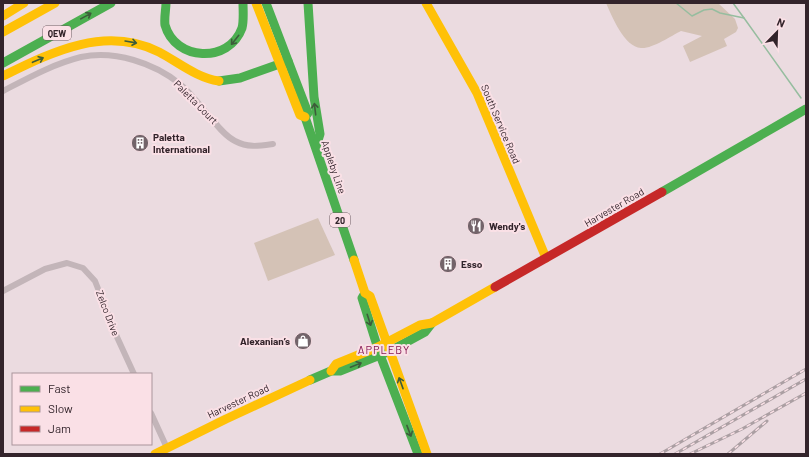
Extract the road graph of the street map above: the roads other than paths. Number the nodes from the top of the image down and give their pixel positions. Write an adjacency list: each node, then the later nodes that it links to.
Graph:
1 (24, 3): 10 (main road)
2 (55, 3): 11 (main road, QEW)
3 (111, 3): 13 (main road, QEW, one-way to 3)
4 (166, 3): 5 (main road, one-way to 4)
5 (244, 3)
6 (256, 3): 12 (main road, Appleby Line / 20)
7 (266, 3): 12 (main road, Appleby Line / 20)
8 (308, 3): 18 (main road, one-way to 8)
9 (426, 3): 19 (main road, South Service Road)
10 (3, 16)
11 (3, 32)
12 (284, 62): 14 (main road, one-way to 12); 18 (main road, Appleby Line / 20)
13 (3, 63)
14 (3, 76)
15 (3, 91): 17 (street, Paletta Court)
16 (805, 110): 19 (main road, Harvester Road)
17 (273, 144)
18 (316, 146): 21 (main road, Appleby Line / 20)
19 (546, 258): 22 (main road, Harvester Road)
20 (3, 291): 27 (street, Zelco Drive)
21 (365, 293): 23 (main road, Appleby Line / 20); 26 (main road, Appleby Line / 20, one-way to 26)
22 (432, 323): 24 (main road, Harvester Road); 25 (main road, Harvester Road)
23 (383, 332): 24 (main road); 25 (main road, Appleby Line / 20)
24 (401, 335): 25 (main road, Harvester Road)
25 (388, 347): 26 (main road, Harvester Road); 32 (main road, Appleby Line / 20, one-way to 25)
26 (379, 351): 29 (main road, Harvester Road); 31 (main road, Appleby Line / 20, one-way to 31)
27 (134, 373)
28 (152, 415): 29 (street)
29 (167, 448): 30 (main road, Harvester Road)
30 (155, 454)
31 (418, 454)
32 (427, 454)

